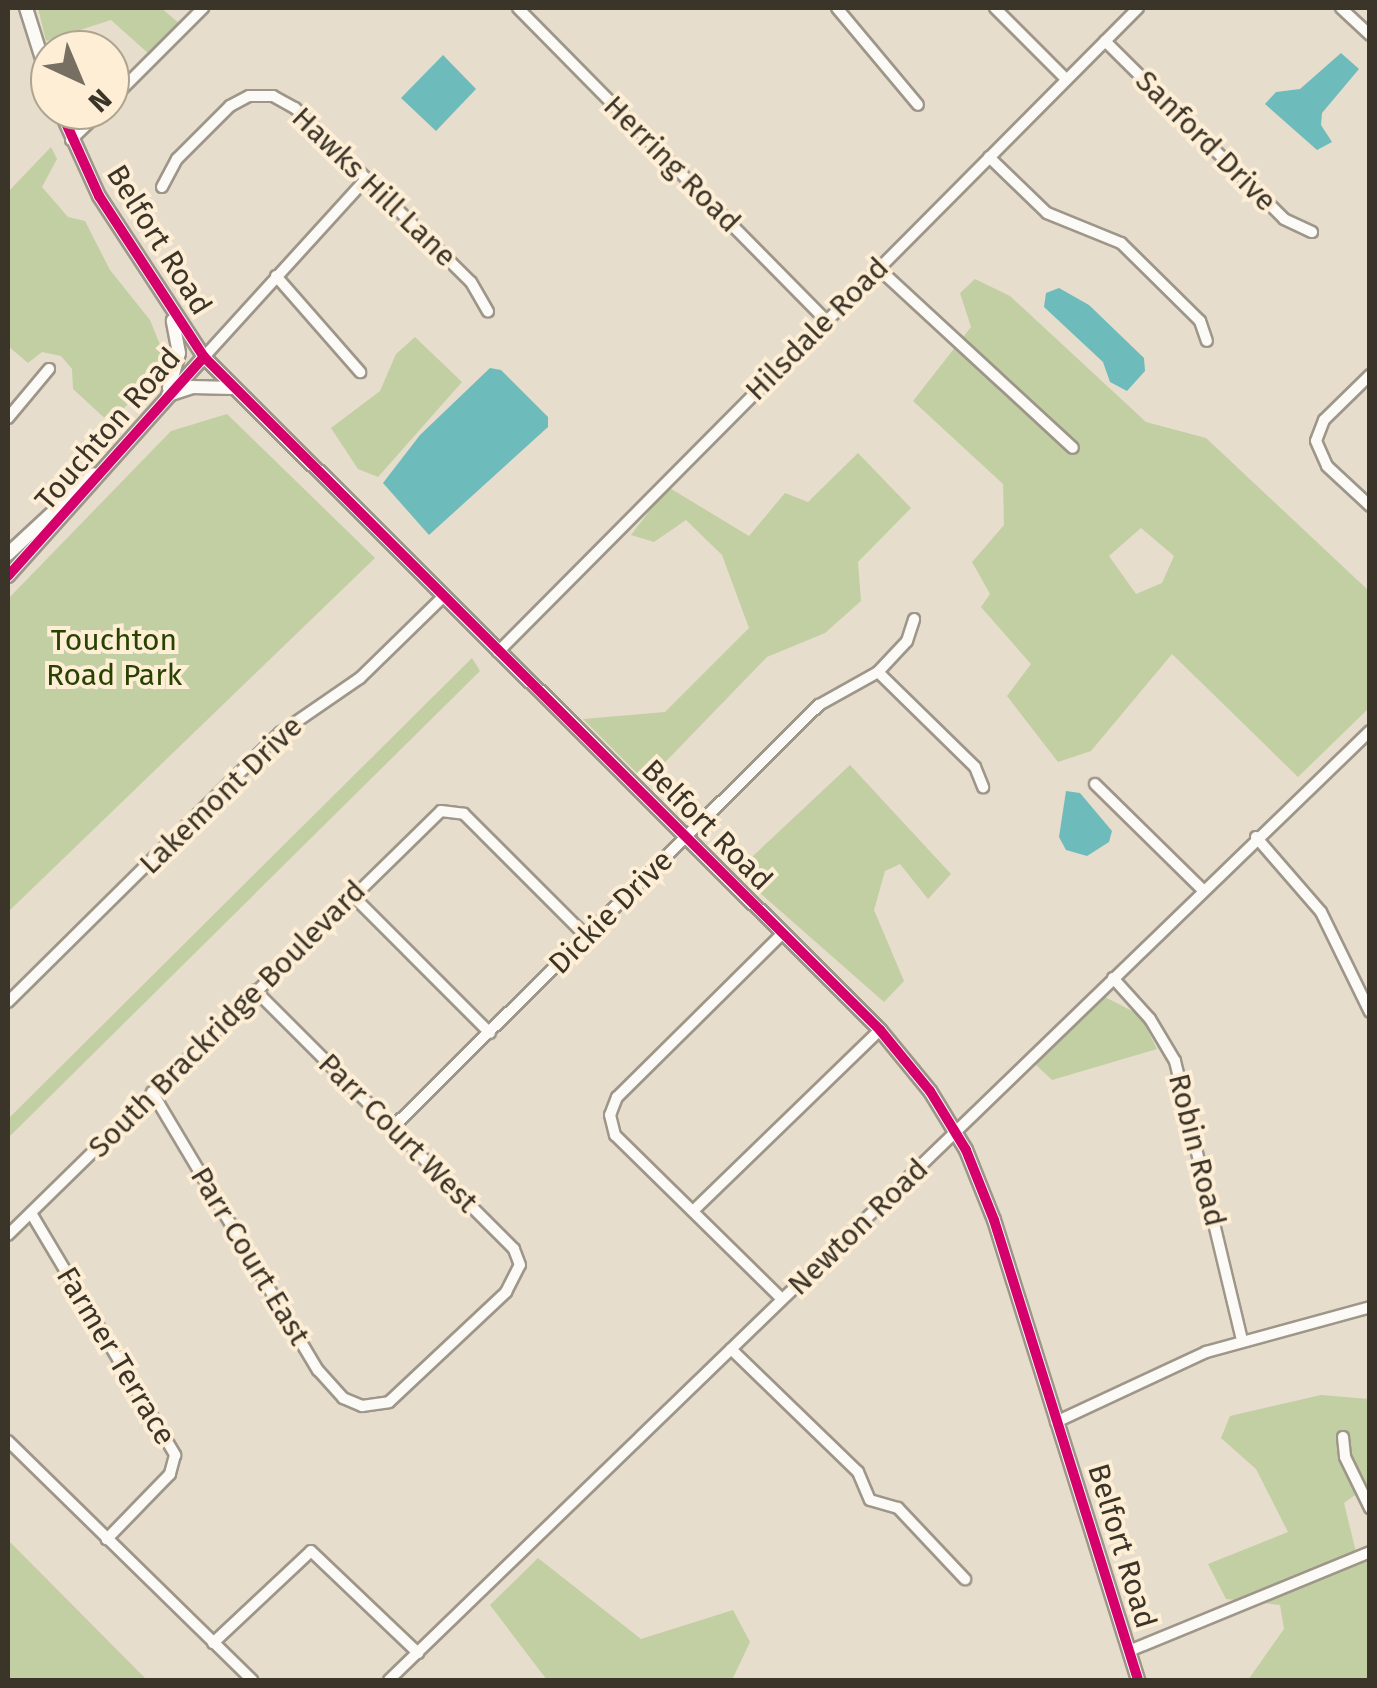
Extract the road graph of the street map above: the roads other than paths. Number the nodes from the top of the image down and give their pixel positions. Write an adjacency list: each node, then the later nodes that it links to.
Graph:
1 (203, 8): 12 (street)
2 (518, 8): 25 (street, Herring Road)
3 (837, 8): 13 (street)
4 (995, 8): 8 (street)
5 (1014, 8): 8 (street)
6 (1138, 8): 10 (street, Hilsdale Road)
7 (1341, 8): 9 (street)
8 (1004, 17): 11 (street)
9 (1370, 36)
10 (1105, 40): 11 (street, Hilsdale Road); 20 (street, Sanford Drive)
11 (1066, 79): 17 (street, Hilsdale Road)
12 (130, 82)
13 (918, 105)
14 (68, 130): 16 (street, Belfort Road)
15 (82, 130): 16 (street)
16 (72, 140): 24 (street, Belfort Road)
17 (989, 157): 21 (street, Hilsdale Road); 26 (street)
18 (366, 179): 19 (street, Hawks Hill Lane); 22 (street); 23 (street, Hawks Hill Lane)
19 (162, 187)
20 (1312, 232)
21 (878, 268): 25 (street, Hilsdale Road); 34 (street)
22 (276, 276): 27 (street); 29 (street)
23 (488, 311)
24 (172, 313): 27 (street, Belfort Road); 32 (street)
25 (826, 320): 41 (street, Hilsdale Road)
26 (1207, 341)
27 (204, 357): 31 (street, Belfort Road); 32 (street, Touchton Road)
28 (48, 369): 33 (street)
29 (360, 372)
30 (1370, 375): 36 (street)
31 (232, 388): 32 (street); 39 (street, Belfort Road)
32 (166, 396): 35 (street, Touchton Road)
33 (8, 418)
34 (1073, 448)
35 (96, 472): 37 (street, Touchton Road); 38 (street, Touchton Road)
36 (1370, 506)
37 (8, 554)
38 (8, 576)
39 (442, 598): 41 (street, Belfort Road); 54 (street, Lakemont Drive)
40 (914, 618): 42 (street, Dickie Drive)
41 (498, 652): 47 (street, Belfort Road)
42 (878, 672): 45 (street); 47 (street, Dickie Drive)
43 (1370, 731): 46 (street, Newton Road)
44 (1095, 784): 48 (street)
45 (984, 787)
46 (1256, 837): 48 (street, Newton Road); 55 (street)
47 (686, 839): 50 (street, Belfort Road); 51 (street, Dickie Drive)
48 (1203, 890): 52 (street, Newton Road)
49 (352, 895): 51 (street, South Brackridge Boulevard); 53 (street, South Brackridge Boulevard); 57 (street)
50 (782, 934): 56 (street, Belfort Road); 61 (street)
51 (586, 936): 57 (street, Dickie Drive)
52 (1113, 978): 60 (street, Newton Road); 67 (street, Robin Road)
53 (255, 990): 58 (street, South Brackridge Boulevard); 59 (street, Parr Court West)
54 (8, 1002)
55 (1370, 1012)
56 (880, 1030): 60 (street, Belfort Road); 61 (street)
57 (490, 1032): 59 (street, Dickie Drive)
58 (152, 1092): 62 (street, South Brackridge Boulevard); 64 (street, Parr Court East)
59 (392, 1128): 64 (street, Parr Court West)
60 (956, 1132): 65 (street, Newton Road); 69 (street, Belfort Road)
61 (694, 1211): 65 (street)
62 (30, 1213): 63 (street, South Brackridge Boulevard); 73 (street, Farmer Terrace)
63 (8, 1235)
64 (512, 1284)
65 (782, 1299): 68 (street, Newton Road)
66 (1370, 1307): 67 (street)
67 (1242, 1341): 69 (street)
68 (730, 1350): 75 (street); 78 (street, Newton Road)
69 (1056, 1422): 77 (street, Belfort Road)
70 (1343, 1438): 72 (street)
71 (8, 1442): 73 (street)
72 (1370, 1508)
73 (107, 1539): 76 (street)
74 (1370, 1552): 77 (street)
75 (965, 1579)
76 (213, 1643): 78 (street); 79 (street)
77 (1129, 1651): 81 (street, Belfort Road)
78 (418, 1653): 80 (street, Newton Road)
79 (252, 1680)
80 (389, 1680)
81 (1138, 1680)

